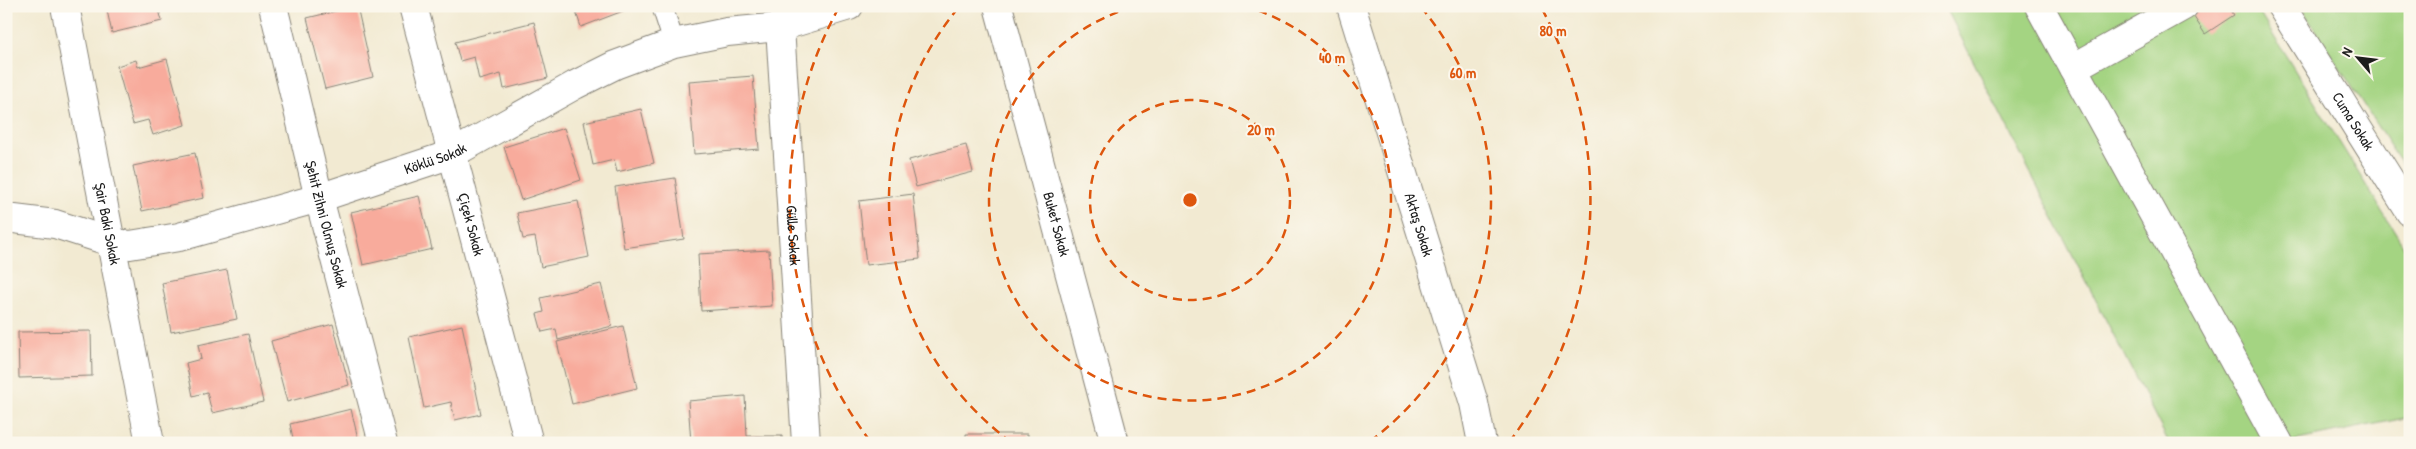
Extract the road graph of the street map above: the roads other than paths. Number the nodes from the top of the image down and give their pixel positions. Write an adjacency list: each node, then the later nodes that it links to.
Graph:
1 (65, 6): 18 (street, Şair Baki Sokak)
2 (273, 6): 15 (street, Şehit Zihni Olmuş Sokak)
3 (413, 6): 14 (street, Çiçek Sokak)
4 (662, 6): 12 (lane)
5 (849, 6): 11 (street, Köklü Sokak)
6 (998, 6): 23 (street, Buket Sokak)
7 (1351, 6): 24 (street, Aktaş Sokak)
8 (2038, 6): 13 (street)
9 (2184, 6): 13 (street)
10 (2281, 6): 16 (street, Cuma Sokak)
11 (780, 27): 12 (street, Köklü Sokak); 22 (street, Gülle Sokak)
12 (674, 43): 14 (street, Köklü Sokak)
13 (2073, 68): 25 (street)
14 (452, 154): 15 (street, Köklü Sokak); 21 (street, Çiçek Sokak)
15 (319, 198): 18 (street, Köklü Sokak); 20 (street, Şehit Zihni Olmuş Sokak)
16 (2410, 212)
17 (6, 218): 18 (street, Köklü Sokak)
18 (111, 242): 19 (street, Şair Baki Sokak)
19 (150, 443)
20 (383, 443)
21 (529, 443)
22 (806, 443)
23 (1115, 443)
24 (1482, 443)
25 (2279, 443)

